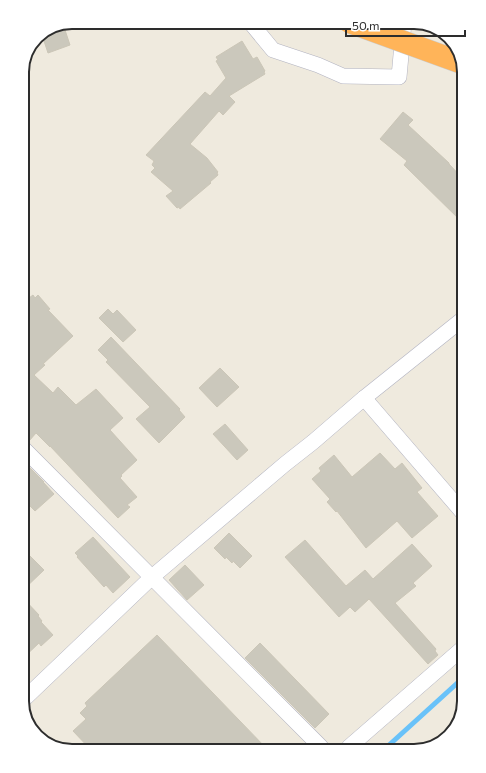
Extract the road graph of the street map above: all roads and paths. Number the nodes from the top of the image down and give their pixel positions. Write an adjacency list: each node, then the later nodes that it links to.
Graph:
1 (256, 29): 3 (street)
2 (368, 29): 4 (highway, bridge)
3 (403, 29)
4 (456, 61)
5 (457, 324): 6 (street)
6 (364, 398): 8 (street); 9 (street)
7 (29, 454): 9 (street)
8 (457, 506)
9 (152, 577): 11 (street); 12 (street)
10 (457, 653): 13 (street)
11 (29, 694)
12 (318, 744)
13 (352, 744)

